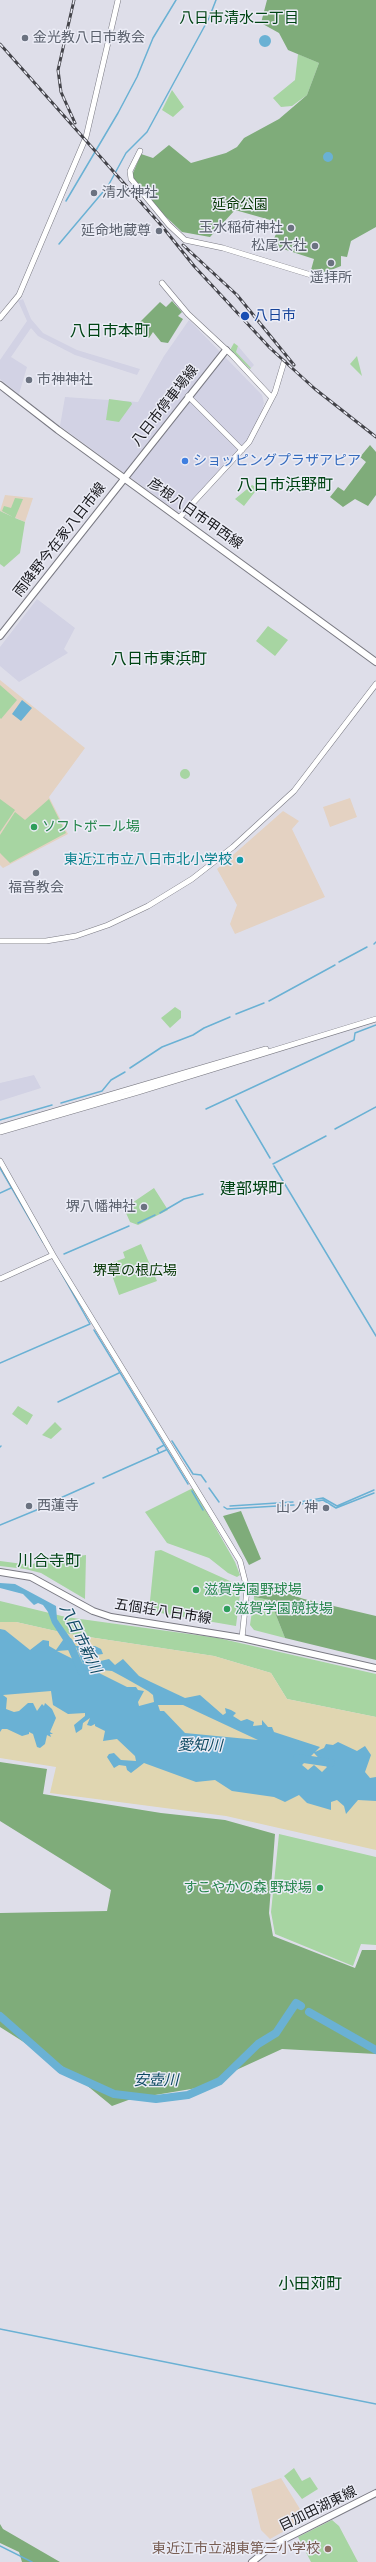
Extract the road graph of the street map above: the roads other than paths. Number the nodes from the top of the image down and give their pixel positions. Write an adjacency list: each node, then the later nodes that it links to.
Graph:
1 (118, 0): 5 (street)
2 (140, 151): 3 (street)
3 (311, 275)
4 (162, 283): 6 (street)
5 (0, 318)
6 (226, 350): 9 (main road, 八日市停車場線); 10 (street)
7 (284, 362): 10 (street)
8 (0, 385): 12 (main road, 彦根八日市甲西線)
9 (188, 396): 11 (street); 12 (main road, 八日市停車場線)
10 (272, 398): 11 (street)
11 (242, 450): 13 (street)
12 (124, 478): 13 (main road, 彦根八日市甲西線); 14 (main road, 雨降野今在家八日市線)
13 (179, 518): 15 (main road, 彦根八日市甲西線)
14 (0, 636)
15 (376, 662)
16 (376, 684): 17 (street)
17 (0, 941)
18 (376, 1017): 19 (street)
19 (61, 1111): 20 (street); 21 (street)
20 (0, 1127)
21 (0, 1132)
22 (0, 1161): 23 (street)
23 (53, 1255): 24 (street); 26 (street)
24 (0, 1279)
25 (0, 1572): 26 (main road, 五個荘八日市線)
26 (242, 1638): 27 (main road, 五個荘八日市線)
27 (376, 1668)
28 (376, 2493): 29 (main road, 目加田湖東線)
29 (252, 2562)

